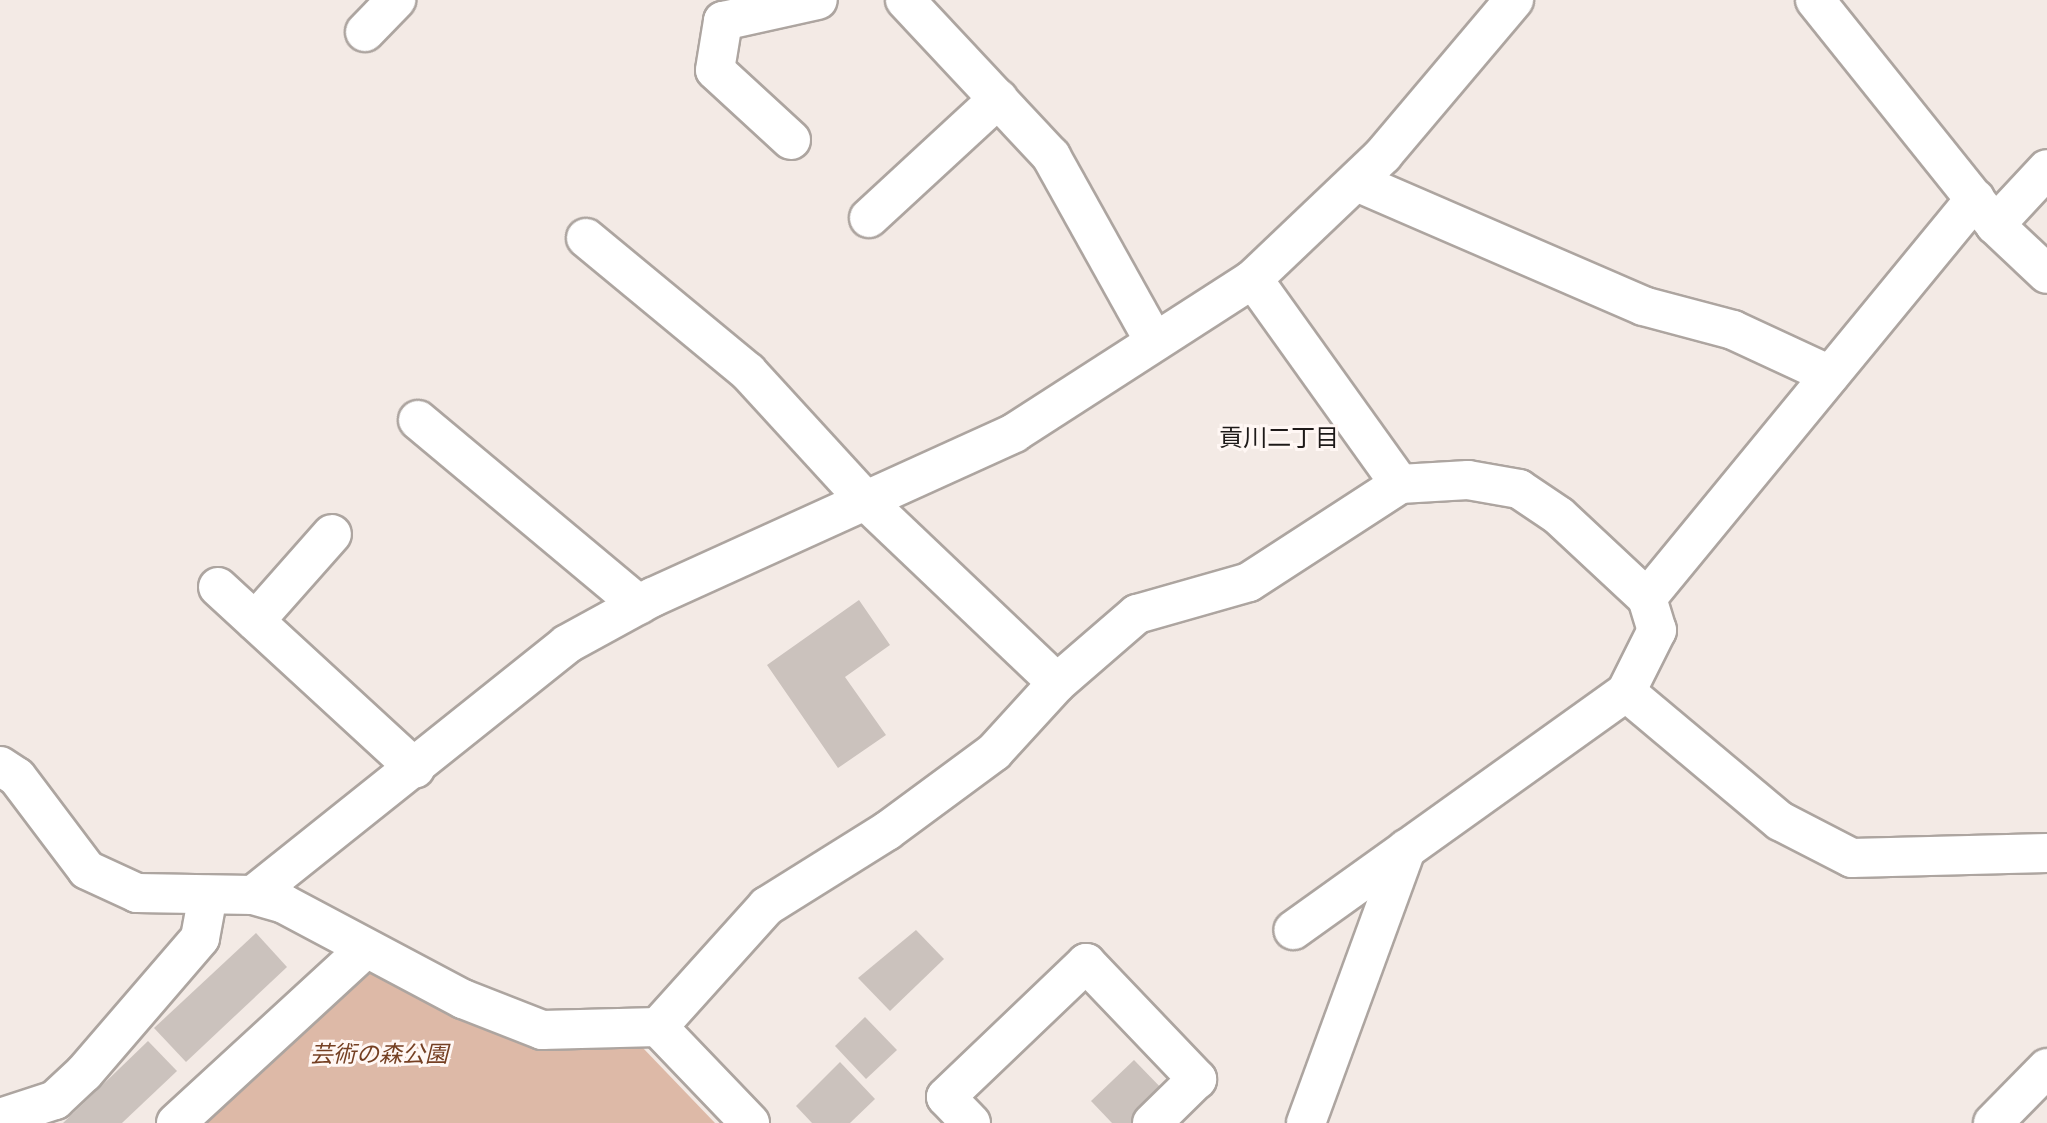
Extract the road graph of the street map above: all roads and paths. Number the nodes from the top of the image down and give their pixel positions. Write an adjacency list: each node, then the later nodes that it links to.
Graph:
1 (396, 0): 6 (main road)
2 (818, 0): 8 (main road)
3 (905, 0): 7 (main road)
4 (1514, 0): 10 (main road)
5 (1815, 0): 11 (main road)
6 (365, 32)
7 (998, 99): 12 (main road); 16 (main road)
8 (791, 140)
9 (2047, 169): 11 (main road)
10 (1357, 182): 15 (main road); 17 (main road)
11 (1985, 212): 14 (main road); 17 (main road)
12 (869, 218)
13 (586, 238): 20 (main road)
14 (2047, 274)
15 (1253, 279): 16 (main road); 19 (main road)
16 (1153, 339): 20 (main road)
17 (1830, 375): 23 (main road)
18 (418, 420): 24 (main road)
19 (1400, 484): 23 (main road); 26 (main road)
20 (868, 503): 24 (main road); 26 (main road)
21 (332, 534): 25 (main road)
22 (218, 587): 25 (main road)
23 (1647, 598): 27 (main road)
24 (639, 605): 29 (main road)
25 (255, 621): 29 (main road)
26 (1057, 683): 36 (main road)
27 (1626, 692): 30 (main road); 31 (main road)
28 (0, 766): 32 (main road)
29 (415, 768): 33 (main road)
30 (1406, 849): 34 (main road); 43 (main road)
31 (2047, 853)
32 (208, 895): 33 (main road); 38 (main road)
33 (253, 895): 35 (main road)
34 (1293, 930)
35 (366, 948): 36 (main road); 39 (main road)
36 (659, 1027): 40 (main road)
37 (2047, 1068): 44 (main road)
38 (0, 1118)
39 (176, 1123)
40 (750, 1123)
41 (971, 1123): 42 (main road)
42 (1152, 1123)
43 (1306, 1123)
44 (1993, 1123)

